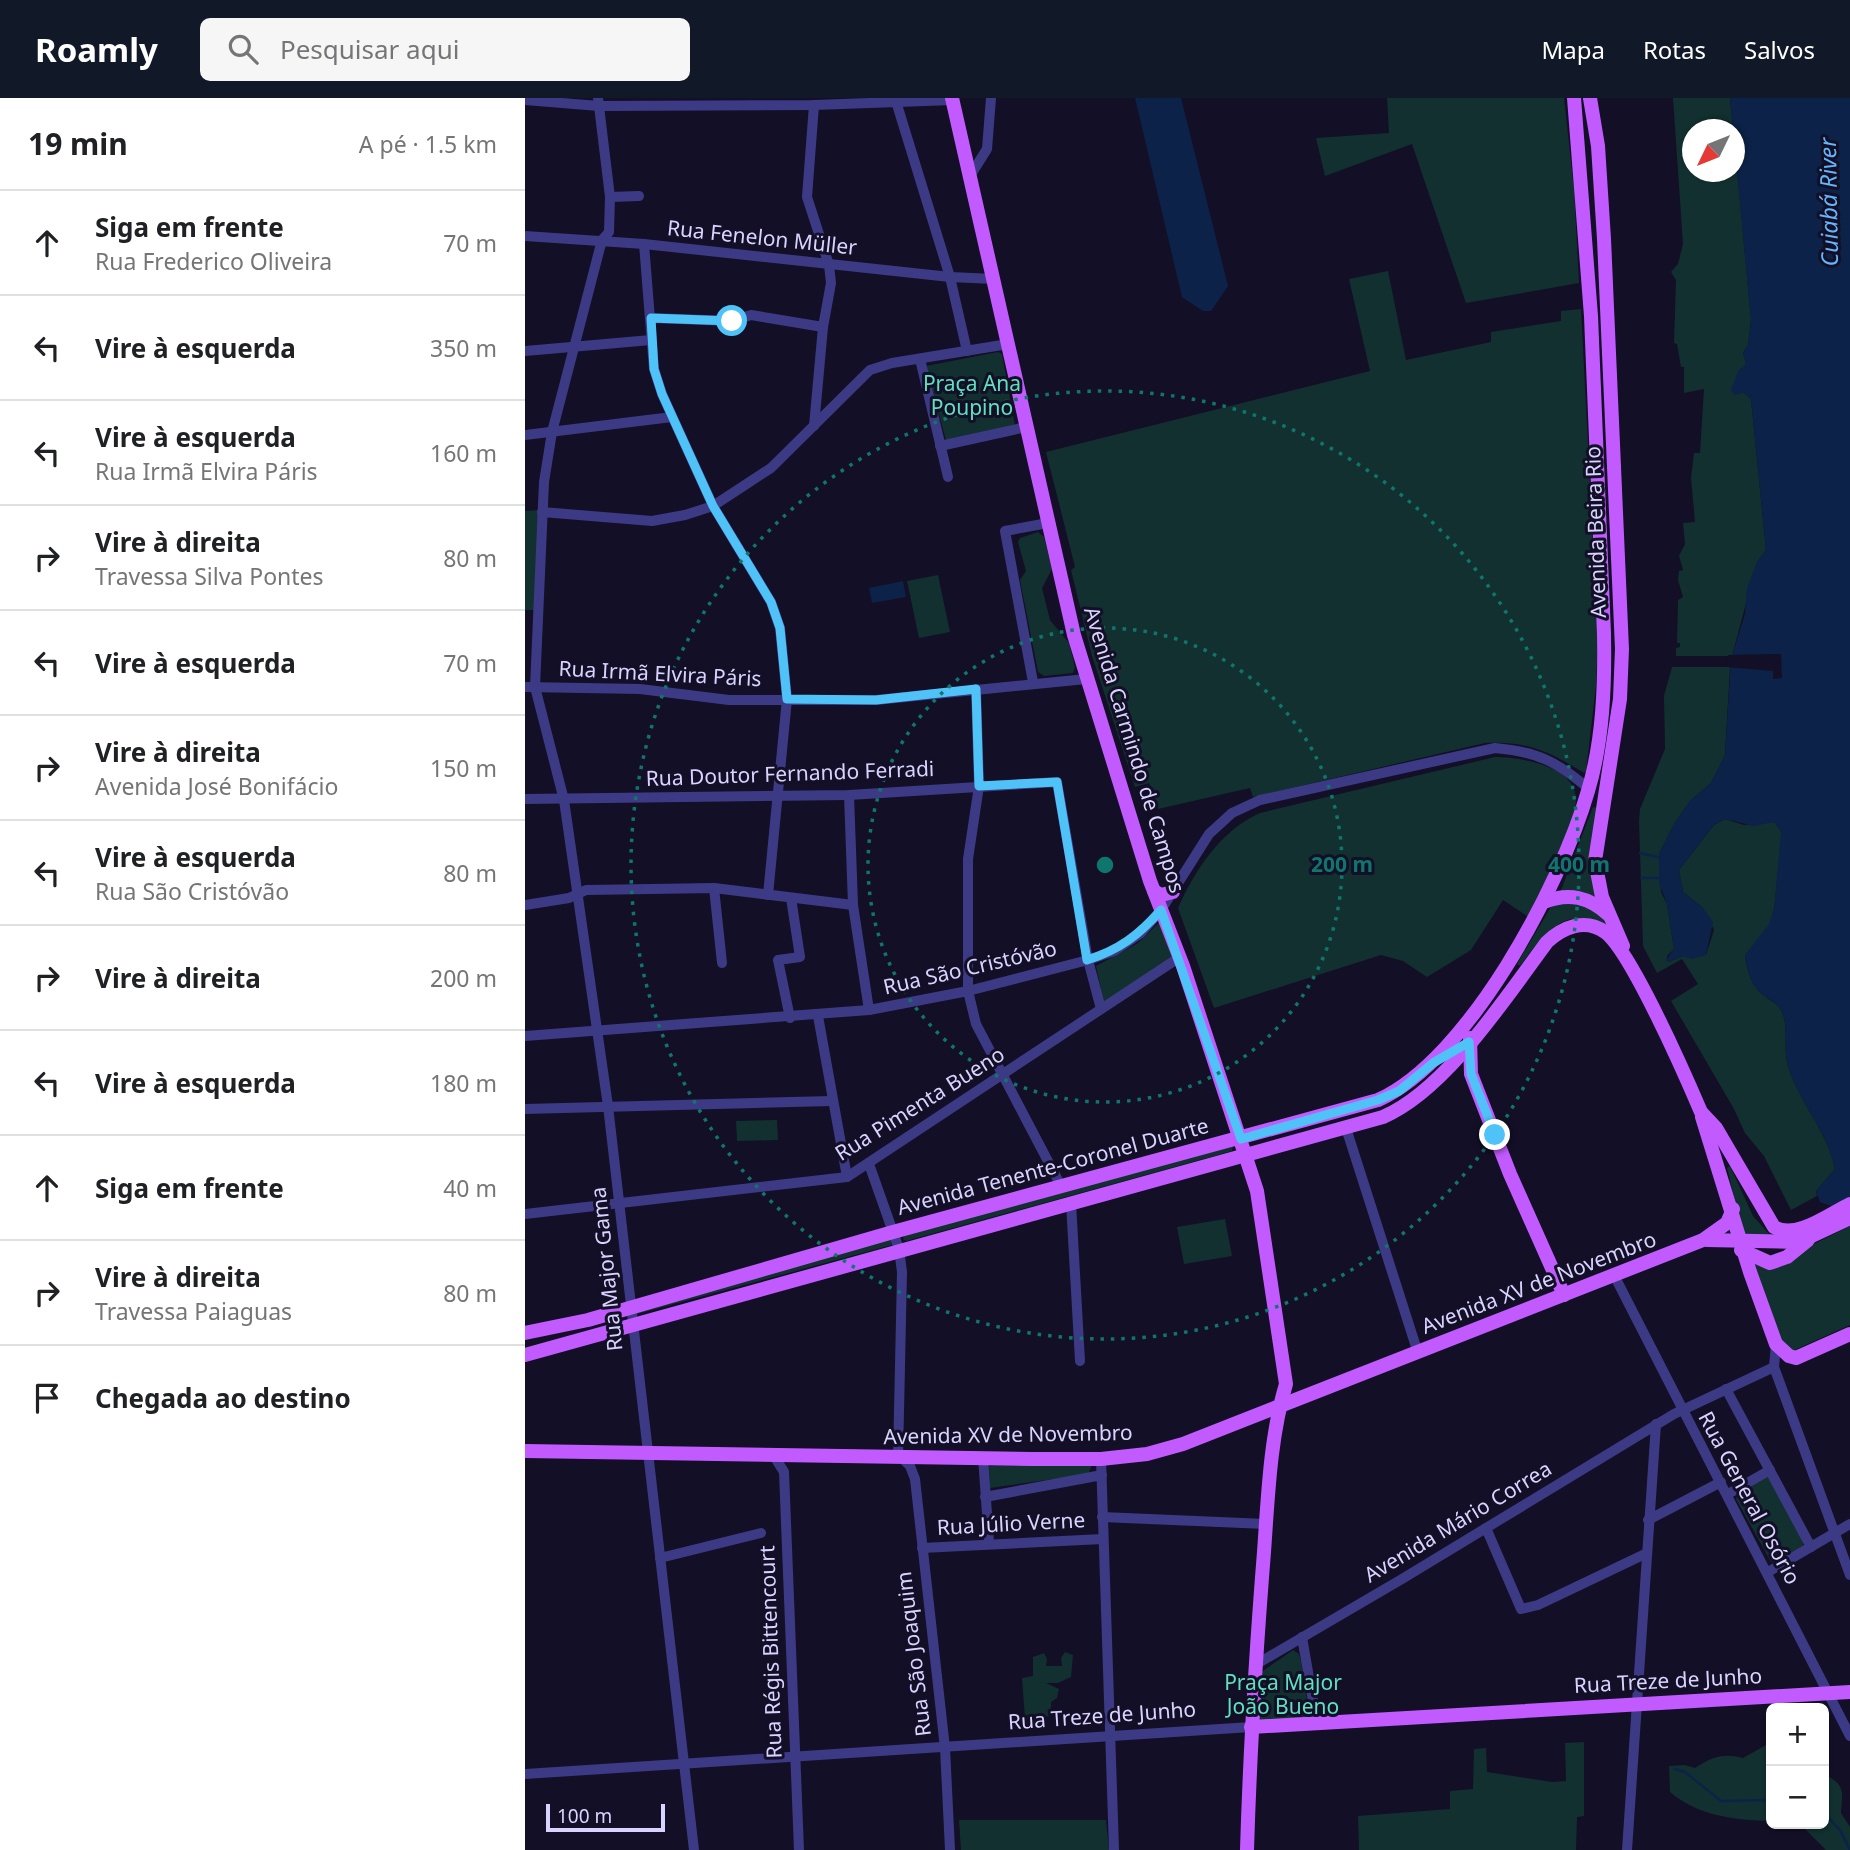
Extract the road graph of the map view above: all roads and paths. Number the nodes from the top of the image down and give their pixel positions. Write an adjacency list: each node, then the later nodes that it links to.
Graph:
1 (991, 98): 9 (street)
2 (1574, 98): 10 (main road, Avenida Beira Rio)
3 (1590, 98): 14 (main road, Avenida Beira Rio)
4 (953, 99): 6 (street); 9 (main road, Avenida Carmindo de Campos)
5 (525, 100): 7 (street)
6 (897, 101): 8 (street); 18 (street)
7 (599, 102): 8 (street); 12 (street, Rua Major Gama)
8 (814, 105): 17 (street)
9 (970, 176): 19 (main road, Avenida Carmindo de Campos)
10 (1582, 188): 14 (main road); 20 (main road, Avenida Beira Rio)
11 (639, 196): 12 (street)
12 (610, 197): 15 (street, Rua Major Gama)
13 (525, 236): 15 (street, Rua Fenelon Müller)
14 (1604, 239): 25 (main road, Avenida Beira Rio)
15 (602, 240): 16 (street, Rua Fenelon Müller); 26 (street, Rua Major Gama)
16 (644, 244): 17 (street, Rua Fenelon Müller); 21 (street)
17 (829, 265): 18 (street, Rua Fenelon Müller); 22 (street)
18 (950, 278): 19 (street, Rua Fenelon Müller); 28 (street)
19 (994, 279): 24 (main road, Avenida Carmindo de Campos)
20 (1591, 316): 25 (main road); 46 (main road, Avenida Beira Rio)
21 (651, 318): 22 (street); 23 (street)
22 (823, 327): 31 (street)
23 (651, 340): 26 (street); 30 (street)
24 (1008, 344): 28 (street); 32 (main road, Avenida Carmindo de Campos)
25 (1608, 345): 51 (main road, Avenida Beira Rio)
26 (576, 347): 27 (street); 33 (street, Rua Major Gama)
27 (525, 351)
28 (967, 351): 29 (street)
29 (920, 359): 31 (street); 35 (street)
30 (672, 417): 33 (street); 37 (street)
31 (814, 426): 37 (street)
32 (1027, 427): 35 (street); 39 (main road, Avenida Carmindo de Campos)
33 (552, 432): 34 (street); 38 (street, Rua Major Gama)
34 (525, 435)
35 (940, 446): 36 (street)
36 (948, 477)
37 (713, 506): 38 (street); 44 (street)
38 (542, 512): 42 (street, Rua Major Gama)
39 (1048, 523): 40 (main road, Avenida Carmindo de Campos); 41 (street)
40 (1086, 679): 41 (street, Rua Irmã Elvira Páris); 54 (main road, Avenida Carmindo de Campos)
41 (1033, 682): 43 (street, Rua Irmã Elvira Páris)
42 (530, 687): 44 (street, Rua Irmã Elvira Páris); 50 (street, Rua Major Gama)
43 (976, 689): 44 (street, Rua Irmã Elvira Páris); 45 (street)
44 (787, 699): 47 (street)
45 (979, 786): 48 (street, Rua Doutor Fernando Ferradi); 66 (street, Rua Doutor Fernando Ferradi); 68 (street)
46 (1589, 789): 51 (main road); 52 (main road, Avenida Beira Rio); 55 (street, Rua São Cristóvão)
47 (777, 794): 48 (street, Rua Doutor Fernando Ferradi); 50 (street, Rua Doutor Fernando Ferradi); 57 (street)
48 (849, 795): 61 (street)
49 (525, 800): 50 (street, Rua Doutor Fernando Ferradi)
50 (564, 800): 56 (street, Rua Major Gama)
51 (1595, 861): 63 (main road, Avenida Beira Rio)
52 (1563, 864): 59 (main road, Avenida Tenente-Coronel Duarte)
53 (714, 888): 56 (street); 57 (street); 67 (street)
54 (1154, 891): 55 (main road); 62 (main road, Avenida Carmindo de Campos)
55 (1173, 892): 62 (street, Rua São Cristóvão)
56 (578, 893): 60 (street); 74 (street, Rua Major Gama)
57 (768, 895): 58 (street)
58 (791, 898): 61 (street); 73 (street)
59 (1544, 902): 63 (main road); 70 (main road, Avenida Tenente-Coronel Duarte)
60 (525, 905)
61 (853, 905): 71 (street)
62 (1161, 910): 64 (main road, Avenida Carmindo de Campos); 66 (street, Rua São Cristóvão)
63 (1610, 916): 65 (main road, Avenida Beira Rio)
64 (1180, 957): 69 (street, Rua Pimenta Bueno); 84 (main road, Avenida Carmindo de Campos)
65 (1625, 957): 76 (main road, Avenida Tenente-Coronel Duarte); 82 (main road)
66 (1087, 960): 68 (street, Rua São Cristóvão); 69 (street)
67 (722, 963)
68 (968, 990): 71 (street, Rua São Cristóvão); 78 (street)
69 (1101, 1009): 78 (street, Rua Pimenta Bueno)
70 (1478, 1009): 76 (main road); 77 (main road, Avenida Tenente-Coronel Duarte)
71 (869, 1010): 72 (street, Rua São Cristóvão)
72 (818, 1016): 73 (street, Rua São Cristóvão); 79 (street)
73 (790, 1018): 74 (street, Rua São Cristóvão)
74 (597, 1032): 75 (street, Rua São Cristóvão); 80 (street, Rua Major Gama)
75 (525, 1036)
76 (1469, 1042): 77 (main road); 83 (main road, Avenida Tenente-Coronel Duarte); 101 (main road)
77 (1433, 1063): 84 (main road, Avenida Tenente-Coronel Duarte)
78 (1004, 1074): 86 (street, Rua Pimenta Bueno); 88 (street)
79 (832, 1101): 80 (street); 87 (street)
80 (608, 1106): 81 (street); 89 (street, Rua Major Gama)
81 (525, 1109)
82 (1701, 1112): 91 (main road); 92 (main road)
83 (1346, 1128): 85 (main road, Avenida Tenente-Coronel Duarte); 109 (street)
84 (1241, 1139): 85 (main road, Avenida Carmindo de Campos); 88 (main road, Avenida Tenente-Coronel Duarte)
85 (1246, 1157): 90 (main road, Avenida Tenente-Coronel Duarte); 113 (main road, Avenida Carmindo de Campos)
86 (869, 1164): 87 (street, Rua Pimenta Bueno); 95 (street)
87 (847, 1177): 89 (street, Rua Pimenta Bueno)
88 (1061, 1186): 95 (main road, Avenida Tenente-Coronel Duarte)
89 (618, 1203): 93 (street, Rua Pimenta Bueno); 102 (street, Rua Major Gama)
90 (1071, 1203): 98 (main road, Avenida Tenente-Coronel Duarte); 111 (street)
91 (1850, 1204)
92 (1733, 1209): 97 (main road); 99 (main road)
93 (525, 1214)
94 (1850, 1218): 96 (main road)
95 (893, 1232): 98 (street); 102 (main road, Avenida Tenente-Coronel Duarte)
96 (1809, 1239): 99 (main road); 99 (main road)
97 (1703, 1240): 99 (main road); 100 (main road, Avenida XV de Novembro)
98 (899, 1249): 104 (main road, Avenida Tenente-Coronel Duarte); 125 (street)
99 (1745, 1252): 108 (main road)
100 (1615, 1277): 101 (main road, Avenida XV de Novembro); 117 (street, Rua General Osório)
101 (1565, 1295): 109 (main road, Avenida XV de Novembro)
102 (629, 1306): 103 (main road, Avenida Tenente-Coronel Duarte); 104 (street, Rua Major Gama)
103 (588, 1320): 105 (main road, Avenida Tenente-Coronel Duarte); 107 (main road)
104 (632, 1325): 107 (main road, Avenida Tenente-Coronel Duarte); 121 (street, Rua Major Gama)
105 (525, 1333)
106 (1850, 1334): 108 (main road)
107 (564, 1343): 110 (main road, Avenida Tenente-Coronel Duarte)
108 (1776, 1344): 112 (street)
109 (1418, 1353): 115 (main road, Avenida XV de Novembro)
110 (525, 1355)
111 (1080, 1361)
112 (1774, 1367): 114 (street, Avenida Mário Correa); 138 (street)
113 (1286, 1384): 115 (main road); 116 (main road, Avenida Carmindo de Campos)
114 (1726, 1389): 117 (street, Avenida Mário Correa); 127 (street)
115 (1313, 1394): 116 (main road, Avenida XV de Novembro)
116 (1278, 1408): 126 (main road, Avenida XV de Novembro); 134 (main road, Avenida Carmindo de Campos)
117 (1681, 1410): 118 (street, Avenida Mário Correa); 129 (street, Rua General Osório)
118 (1656, 1424): 119 (street, Avenida Mário Correa); 122 (street)
119 (1629, 1441): 122 (street); 136 (street, Avenida Mário Correa)
120 (525, 1452): 121 (main road, Avenida XV de Novembro)
121 (647, 1454): 123 (main road, Avenida XV de Novembro); 144 (street, Rua Major Gama)
122 (1653, 1455): 133 (street)
123 (774, 1456): 125 (main road, Avenida XV de Novembro); 157 (street, Rua Régis Bittencourt)
124 (983, 1457): 125 (main road, Avenida XV de Novembro); 126 (main road, Avenida XV de Novembro); 131 (street)
125 (900, 1458): 142 (street, Rua São Joaquim)
126 (1101, 1459): 128 (street)
127 (1770, 1470): 130 (street); 141 (street)
128 (1102, 1475): 131 (street); 132 (street)
129 (1721, 1482): 130 (street, Rua General Osório); 133 (street)
130 (1728, 1494): 145 (street, Rua General Osório)
131 (985, 1497): 140 (street)
132 (1102, 1517): 134 (street); 139 (street)
133 (1648, 1520): 143 (street)
134 (1266, 1524): 148 (main road, Avenida Carmindo de Campos)
135 (1850, 1524): 138 (street)
136 (1486, 1528): 143 (street); 147 (street, Avenida Mário Correa)
137 (761, 1533): 144 (street)
138 (1835, 1533): 141 (street); 146 (street)
139 (1103, 1539): 140 (street, Rua Júlio Verne); 154 (street)
140 (989, 1542): 142 (street, Rua Júlio Verne)
141 (1811, 1547): 145 (street)
142 (922, 1548): 156 (street, Rua São Joaquim)
143 (1645, 1554): 151 (street)
144 (660, 1558): 158 (street, Rua Major Gama)
145 (1768, 1572): 150 (street, Rua General Osório)
146 (1850, 1575)
147 (1301, 1637): 148 (street, Avenida Mário Correa); 152 (street)
148 (1255, 1665): 153 (main road, Avenida Carmindo de Campos)
149 (1850, 1692): 150 (main road, Rua Treze de Junho)
150 (1830, 1693): 151 (main road, Rua Treze de Junho); 155 (street, Rua General Osório)
151 (1635, 1703): 152 (main road, Rua Treze de Junho); 165 (street)
152 (1317, 1724): 153 (main road, Rua Treze de Junho)
153 (1251, 1727): 154 (street, Rua Treze de Junho); 164 (main road, Avenida Carmindo de Campos)
154 (1111, 1736): 156 (street, Rua Treze de Junho); 163 (street)
155 (1850, 1736)
156 (944, 1748): 157 (street, Rua Treze de Junho); 162 (street, Rua São Joaquim)
157 (793, 1757): 158 (street, Rua Treze de Junho); 161 (street, Rua Régis Bittencourt)
158 (683, 1766): 159 (street, Rua Treze de Junho); 160 (street, Rua Major Gama)
159 (525, 1774)
160 (694, 1850)
161 (799, 1850)
162 (950, 1850)
163 (1114, 1850)
164 (1247, 1850)
165 (1627, 1850)

